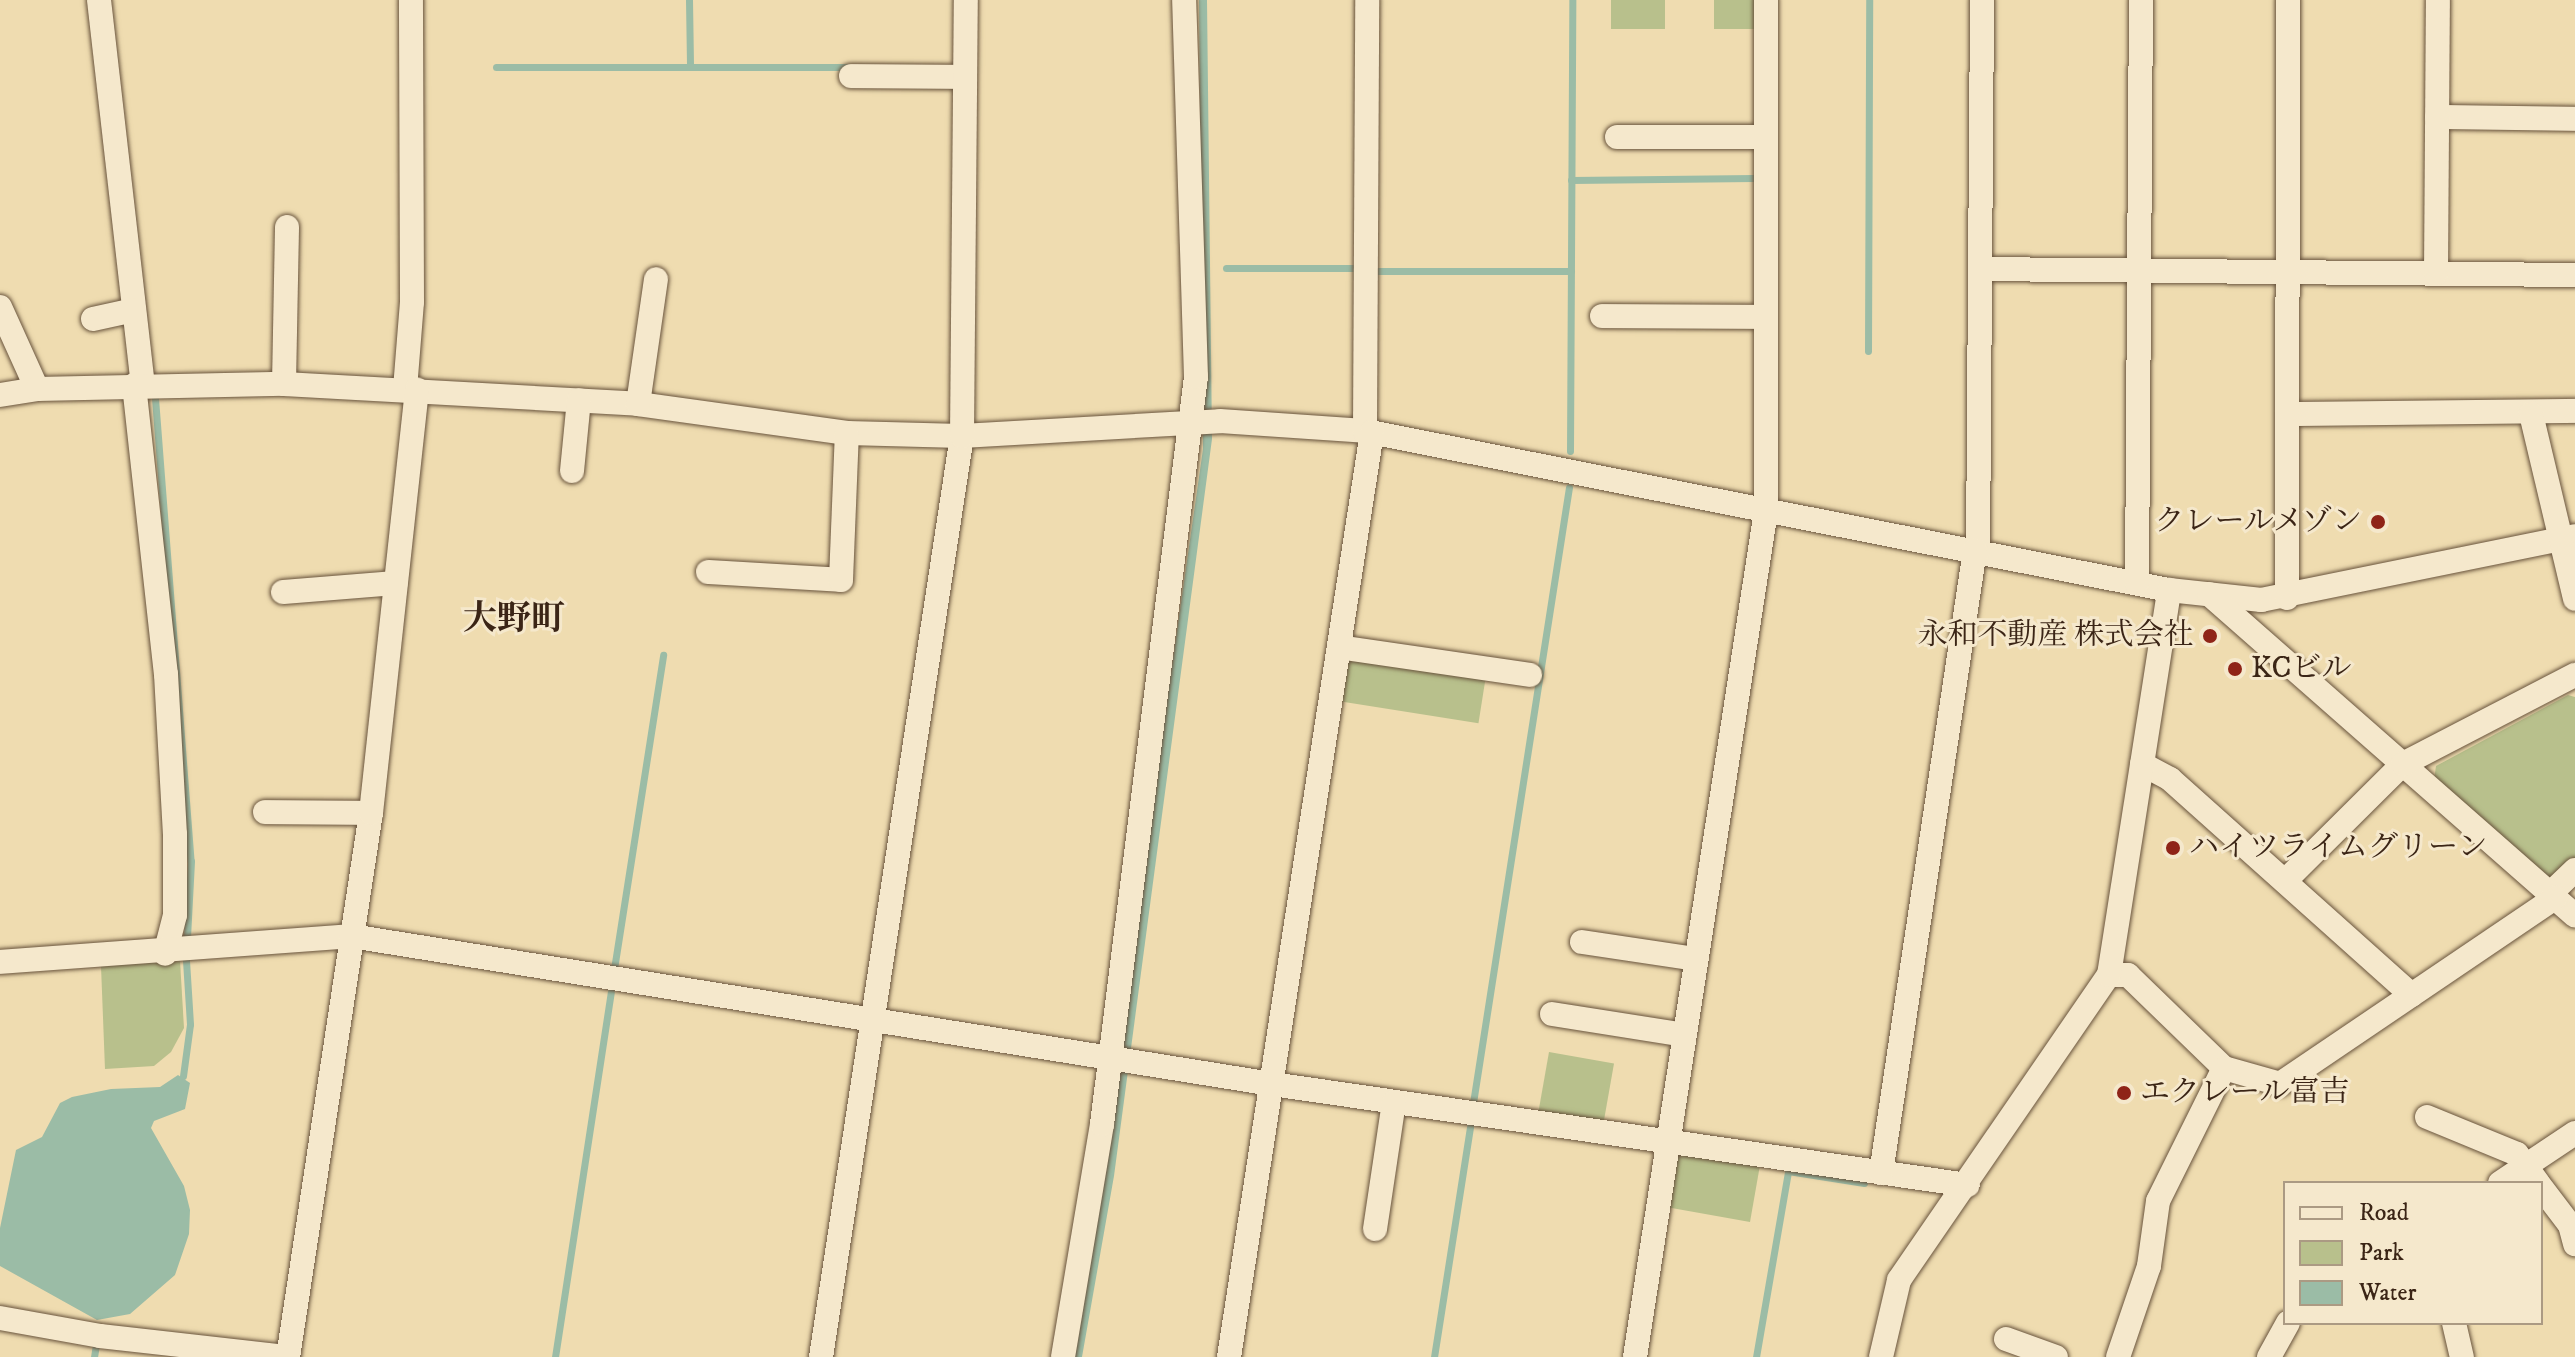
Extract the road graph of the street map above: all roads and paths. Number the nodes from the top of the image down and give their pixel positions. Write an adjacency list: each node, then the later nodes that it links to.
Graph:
1 (99, 0): 25 (street)
2 (411, 0): 32 (street)
3 (966, 0): 12 (street)
4 (1184, 0): 39 (street)
5 (1367, 0): 40 (street)
6 (1766, 0): 16 (street)
7 (1982, 0): 18 (street)
8 (2141, 0): 19 (street)
9 (2288, 0): 20 (street)
10 (2438, 0): 13 (street)
11 (851, 76): 12 (street)
12 (964, 77): 42 (street)
13 (2437, 117): 14 (street); 21 (street)
14 (2575, 119)
15 (1617, 137): 16 (street)
16 (1766, 137): 27 (street)
17 (287, 227): 29 (street)
18 (1980, 269): 19 (street); 46 (street)
19 (2141, 271): 20 (street); 49 (street)
20 (2288, 272): 21 (street); 37 (street)
21 (2436, 273): 22 (street)
22 (2575, 275)
23 (656, 279): 35 (street)
24 (0, 307): 31 (street)
25 (134, 310): 28 (street); 30 (street)
26 (1602, 316): 27 (street)
27 (1766, 317): 44 (street)
28 (93, 319)
29 (284, 384): 30 (street); 32 (street)
30 (139, 386): 31 (street); 68 (street)
31 (37, 389): 33 (street)
32 (411, 389): 34 (street); 48 (street)
33 (0, 395)
34 (579, 400): 35 (street); 43 (street)
35 (638, 404): 41 (street)
36 (2575, 411): 38 (street)
37 (2287, 414): 38 (street); 53 (street)
38 (2531, 414): 45 (street)
39 (1201, 422): 40 (street); 42 (street); 76 (street)
40 (1369, 431): 44 (street); 55 (street)
41 (847, 433): 42 (street); 47 (street)
42 (962, 436): 74 (street)
43 (572, 471)
44 (1766, 511): 46 (street); 69 (street)
45 (2568, 537): 53 (street); 54 (street)
46 (1977, 550): 49 (street); 83 (street)
47 (708, 572)
48 (396, 583): 51 (street); 61 (street)
49 (2137, 583): 50 (street)
50 (2169, 590): 52 (street); 58 (street)
51 (283, 592)
52 (2209, 594): 53 (street); 59 (street)
53 (2287, 598)
54 (2575, 599)
55 (1339, 647): 56 (street); 78 (street)
56 (1530, 675)
57 (2575, 675): 59 (street)
58 (2142, 764): 63 (street); 71 (street)
59 (2403, 764): 63 (street); 64 (street)
60 (265, 812): 61 (street)
61 (371, 813): 66 (street)
62 (2575, 870): 64 (street)
63 (2285, 881): 72 (street)
64 (2553, 895): 65 (street); 72 (street)
65 (2575, 915)
66 (351, 936): 68 (street); 74 (street); 93 (street)
67 (1582, 942): 69 (street)
68 (165, 954): 70 (street)
69 (1696, 959): 75 (street)
70 (0, 962)
71 (2109, 975): 77 (street); 85 (street)
72 (2412, 995): 77 (street)
73 (1552, 1014): 75 (street)
74 (872, 1021): 76 (street); 94 (street)
75 (1684, 1035): 82 (street)
76 (1119, 1058): 78 (street); 95 (street)
77 (2224, 1068): 100 (street)
78 (1272, 1084): 79 (street); 96 (street)
79 (1394, 1102): 82 (street); 87 (street)
80 (2427, 1117): 84 (street)
81 (2575, 1133): 84 (street)
82 (1668, 1141): 83 (street); 97 (street)
83 (1881, 1173): 85 (street)
84 (2535, 1179)
85 (1968, 1185): 98 (street)
86 (2543, 1190): 88 (street)
87 (1375, 1229)
88 (2575, 1244)
89 (0, 1318): 93 (street)
90 (2287, 1325): 101 (street)
91 (2454, 1325): 102 (street)
92 (2006, 1339): 99 (street)
93 (288, 1357)
94 (821, 1357)
95 (1063, 1357)
96 (1229, 1357)
97 (1635, 1357)
98 (1881, 1357)
99 (2056, 1357)
100 (2118, 1357)
101 (2269, 1357)
102 (2462, 1357)

